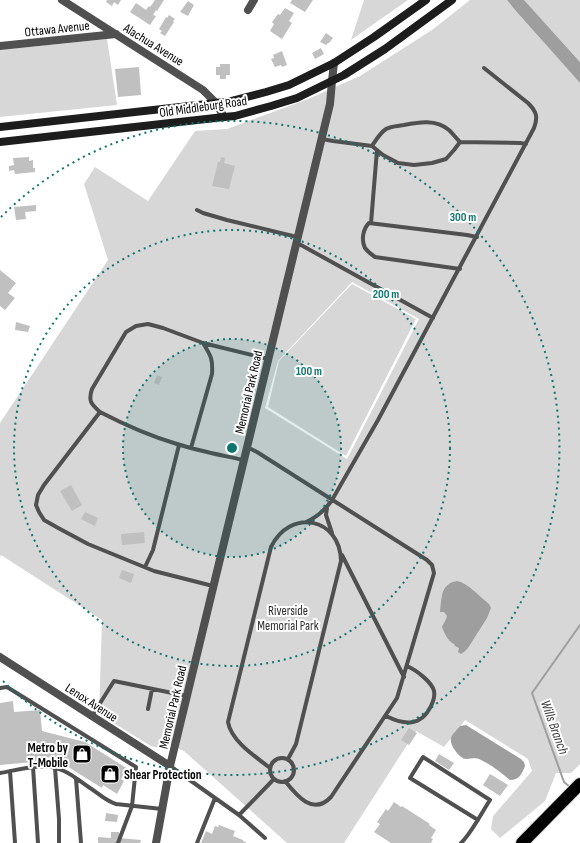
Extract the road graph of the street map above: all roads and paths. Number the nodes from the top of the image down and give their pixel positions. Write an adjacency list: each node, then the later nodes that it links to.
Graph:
1 (62, 0): 6 (street, Alachua Avenue)
2 (254, 0): 5 (street)
3 (426, 0): 8 (main road, Old Middleburg Road)
4 (452, 0): 10 (main road, Old Middleburg Road)
5 (248, 10)
6 (116, 34): 7 (street, Ottawa Avenue); 11 (street, Alachua Avenue)
7 (0, 46)
8 (334, 63): 10 (street, Memorial Park Road); 11 (main road, Old Middleburg Road)
9 (484, 68): 19 (lane)
10 (332, 81): 12 (main road, Old Middleburg Road); 16 (street, Memorial Park Road)
11 (216, 103): 12 (street, Alachua Avenue); 13 (main road, Old Middleburg Road)
12 (224, 117): 15 (main road, Old Middleburg Road)
13 (76, 119): 14 (main road, Old Middleburg Road); 15 (main road)
14 (0, 128)
15 (77, 134): 17 (main road, Old Middleburg Road)
16 (321, 139): 20 (lane); 25 (street, Memorial Park Road)
17 (0, 142)
18 (460, 142): 19 (lane); 20 (lane); 21 (lane)
19 (526, 144): 24 (lane)
20 (372, 146): 21 (lane)
21 (377, 150): 23 (lane)
22 (197, 210): 25 (lane)
23 (371, 223): 24 (lane); 26 (lane)
24 (477, 236): 26 (lane)
25 (297, 241): 27 (lane); 29 (street, Memorial Park Road)
26 (460, 269): 27 (lane)
27 (433, 318): 35 (lane)
28 (203, 343): 29 (lane); 30 (lane); 32 (lane)
29 (268, 359): 33 (street, Memorial Park Road)
30 (100, 412): 31 (lane); 40 (lane)
31 (178, 445): 32 (lane); 40 (lane)
32 (191, 448): 34 (lane)
33 (246, 449): 34 (street, Memorial Park Road); 35 (lane)
34 (243, 460): 41 (street, Memorial Park Road)
35 (332, 500): 36 (lane); 43 (lane)
36 (327, 508): 37 (lane); 38 (lane)
37 (304, 523): 38 (lane); 55 (lane)
38 (332, 534): 39 (lane)
39 (341, 553): 44 (lane); 51 (lane)
40 (145, 567): 41 (lane)
41 (213, 586): 47 (street, Memorial Park Road)
42 (0, 657): 49 (street, Lenox Avenue)
43 (407, 666): 44 (lane); 50 (lane)
44 (404, 677): 50 (lane)
45 (0, 688): 63 (lane)
46 (152, 689): 47 (lane); 48 (lane); 49 (lane)
47 (187, 696): 52 (street, Memorial Park Road)
48 (148, 709)
49 (92, 716): 52 (street, Lenox Avenue)
50 (386, 716): 60 (lane)
51 (288, 759): 55 (lane); 60 (lane)
52 (170, 766): 62 (lane); 64 (street, Memorial Park Road)
53 (33, 767): 54 (lane); 56 (lane); 69 (lane)
54 (55, 768): 58 (lane); 70 (lane)
55 (270, 768): 59 (lane)
56 (10, 771): 57 (lane); 68 (lane)
57 (0, 772)
58 (76, 779): 63 (lane); 71 (lane)
59 (274, 779): 60 (lane); 65 (lane)
60 (285, 781)
61 (580, 784): 76 (highway)
62 (215, 798): 65 (lane); 74 (lane)
63 (132, 806): 64 (lane); 72 (lane)
64 (162, 809): 73 (street, Memorial Park Road)
65 (239, 815): 67 (lane)
66 (478, 820): 66 (lane); 75 (lane)
67 (265, 838)
68 (15, 843)
69 (38, 843)
70 (59, 843)
71 (81, 843)
72 (118, 843)
73 (156, 843)
74 (197, 843)
75 (461, 843)
76 (522, 843)

